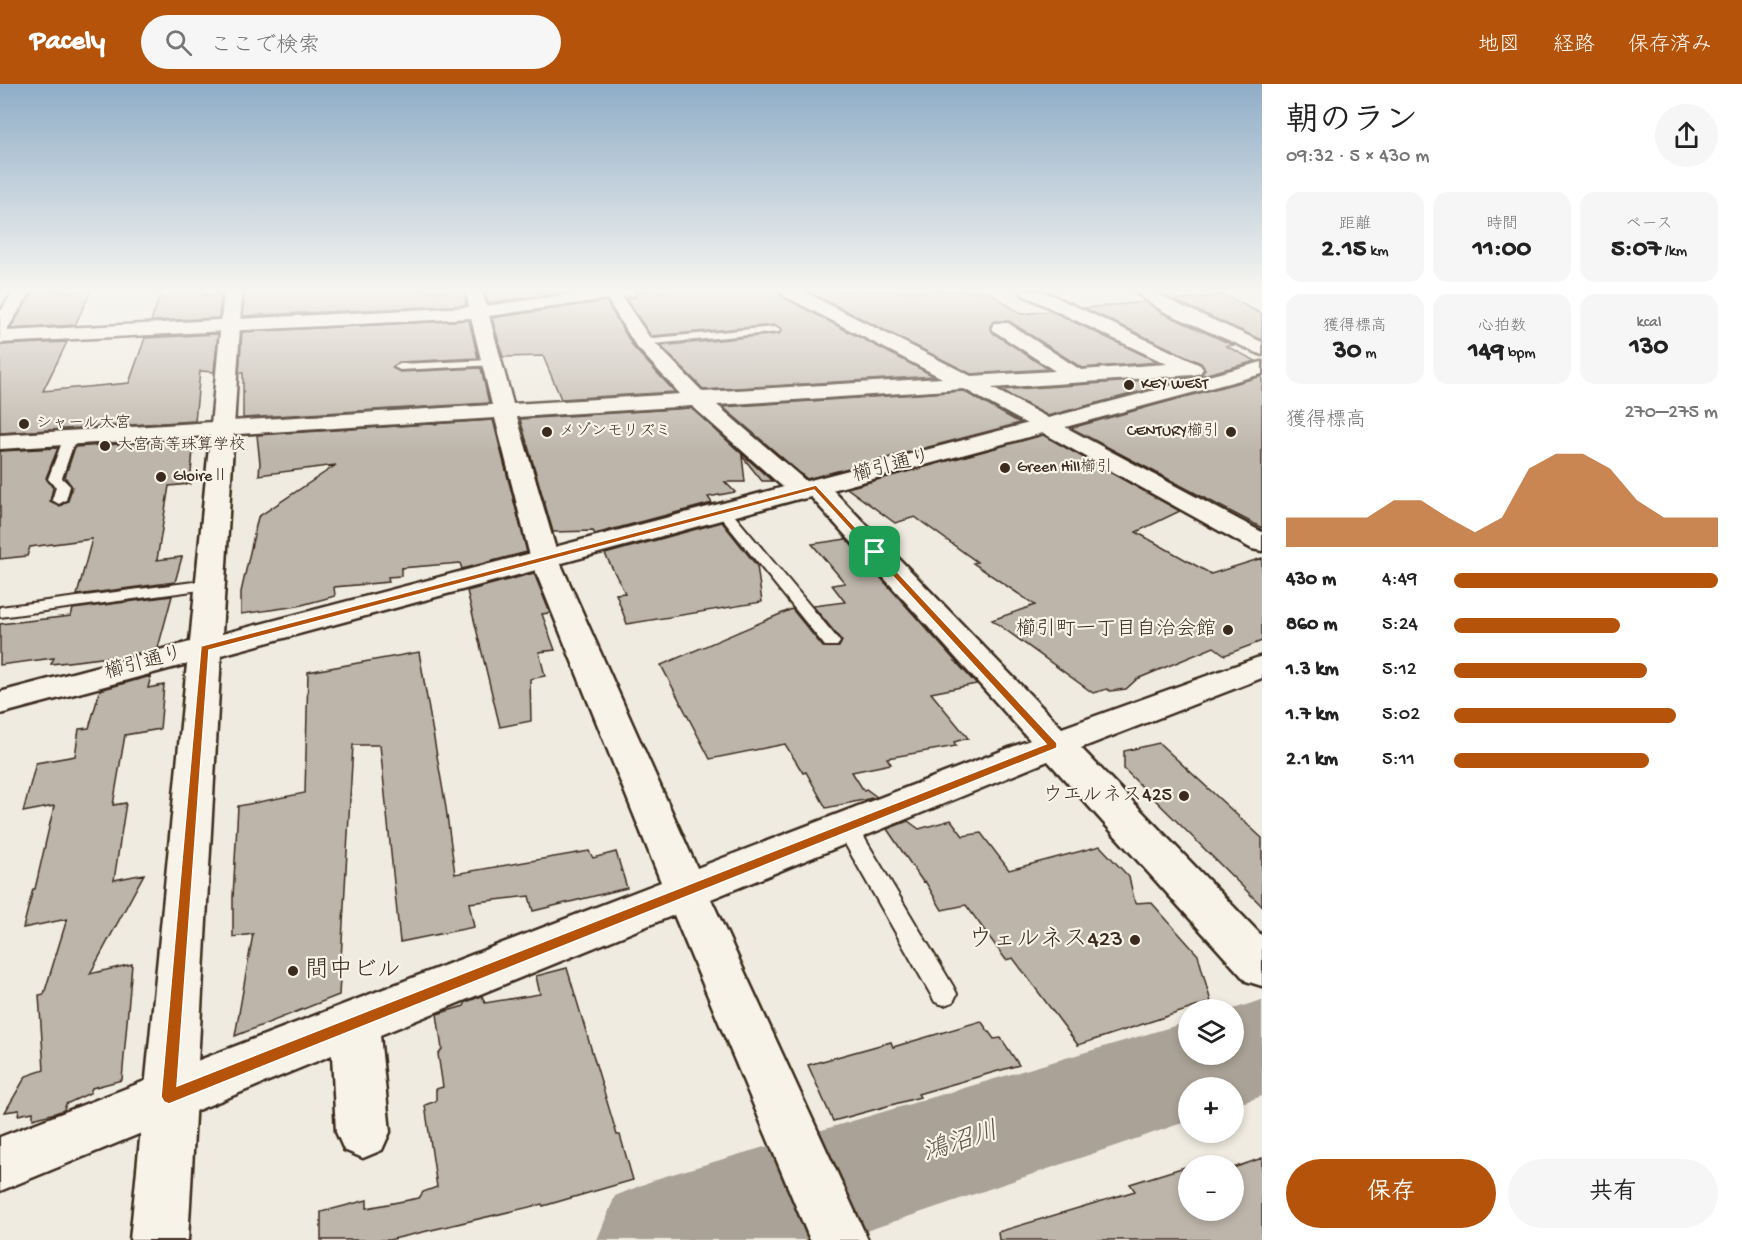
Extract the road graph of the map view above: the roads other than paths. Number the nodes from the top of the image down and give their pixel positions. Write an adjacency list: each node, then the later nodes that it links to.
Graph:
1 (228, 345): 17 (street)
2 (487, 345): 7 (street)
3 (646, 345): 14 (street)
4 (894, 345): 13 (street)
5 (1034, 345): 11 (street)
6 (1143, 345): 10 (street)
7 (491, 363): 8 (lane); 15 (street)
8 (400, 367)
9 (1262, 368): 12 (street, 櫛引通り)
10 (1193, 369): 11 (street); 12 (street)
11 (1075, 375): 13 (street)
12 (1220, 378): 16 (street, 櫛引通り)
13 (966, 382): 14 (street); 16 (street)
14 (697, 399): 15 (street); 20 (street)
15 (505, 411): 17 (street); 24 (street)
16 (1047, 426): 20 (street, 櫛引通り); 23 (street)
17 (222, 428): 18 (street); 25 (street)
18 (70, 437): 19 (street); 21 (lane)
19 (0, 442)
20 (809, 489): 22 (street, 櫛引通り); 31 (street)
21 (59, 500)
22 (724, 512): 24 (street, 櫛引通り); 27 (lane)
23 (1262, 543)
24 (546, 560): 28 (street, 櫛引通り); 33 (street)
25 (208, 585): 26 (lane); 28 (street)
26 (0, 612)
27 (831, 642)
28 (204, 648): 30 (street, 櫛引通り); 37 (street)
29 (1262, 666): 31 (street)
30 (0, 703)
31 (1053, 745): 32 (street); 34 (street)
32 (847, 828): 33 (street); 35 (lane)
33 (686, 892): 36 (street); 41 (street)
34 (1262, 967)
35 (945, 994)
36 (354, 1022): 37 (street); 38 (street)
37 (169, 1097): 39 (street); 40 (street)
38 (363, 1132)
39 (0, 1164)
40 (159, 1240)
41 (839, 1240)

